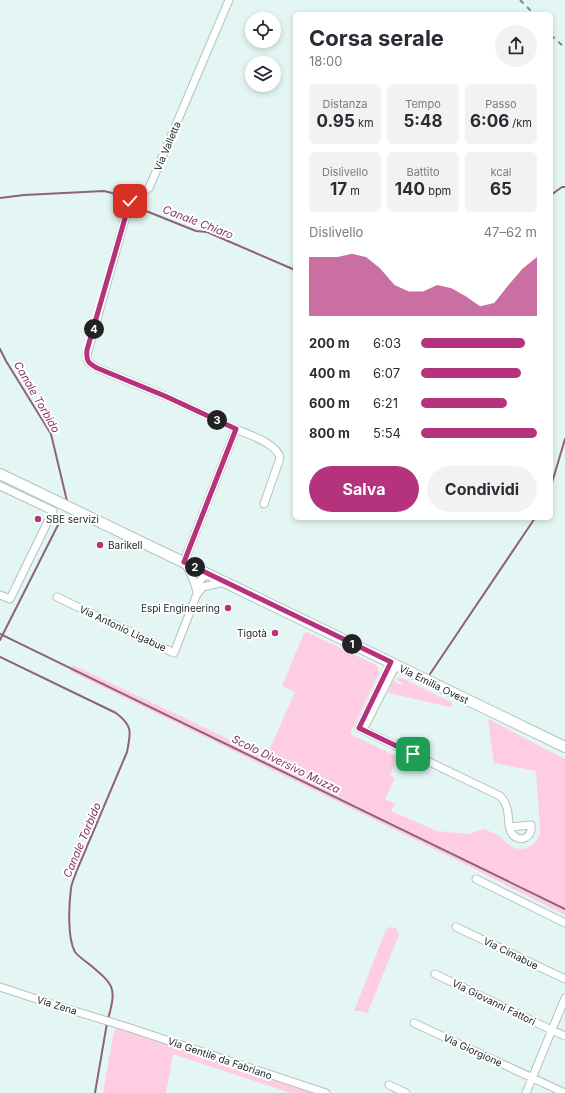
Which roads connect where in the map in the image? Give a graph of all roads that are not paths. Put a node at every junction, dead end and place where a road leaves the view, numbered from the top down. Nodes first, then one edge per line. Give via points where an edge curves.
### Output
1 (229, 0) edge
2 (236, 429) junction
3 (0, 474) edge
4 (0, 486) edge
5 (264, 504) dead end
6 (185, 562) junction
7 (207, 573) junction
8 (224, 582) junction
9 (199, 589) junction
10 (0, 595) edge
11 (57, 597) dead end
12 (393, 664) junction
13 (565, 747) edge
14 (510, 827) dead end
15 (476, 879) dead end
16 (565, 923) edge
17 (456, 927) dead end
18 (436, 974) dead end
19 (565, 979) edge
20 (0, 987) edge
21 (565, 998) edge
22 (114, 1023) joint
23 (414, 1023) dead end
24 (552, 1030) junction
25 (565, 1036) edge
26 (532, 1077) junction
27 (389, 1085) dead end
28 (326, 1093) edge
29 (406, 1093) edge
30 (526, 1093) edge
31 (565, 1093) edge

1 - 2 street, Via Valletta via 148,188 134,197 130,203 87,350 87,359 97,368
2 - 5 street, Via Valletta via 272,446 279,455
2 - 6 street
3 - 6 main road, Via Emilia Ovest
4 - 10 street via 53,511 10,600
6 - 7 main road, Via Emilia Ovest
6 - 9 street
7 - 8 main road, Via Emilia Ovest
7 - 9 street, Via Antonio Ligabue via 206,580
8 - 9 street
8 - 12 main road, Via Emilia Ovest
9 - 11 street, Via Antonio Ligabue via 174,653
12 - 13 main road, Via Emilia Ovest
12 - 14 street via 361,729 500,796 506,804
15 - 16 street
17 - 19 street, Via Cimabue
18 - 24 street, Via Giovanni Fattori
20 - 22 street, Via Zena
21 - 24 street
22 - 28 street, Via Gentile da Fabriano
23 - 26 street, Via Giorgione
24 - 25 street, Via Giovanni Fattori
24 - 26 street
26 - 30 street
26 - 31 street, Via Giorgione
27 - 29 street

